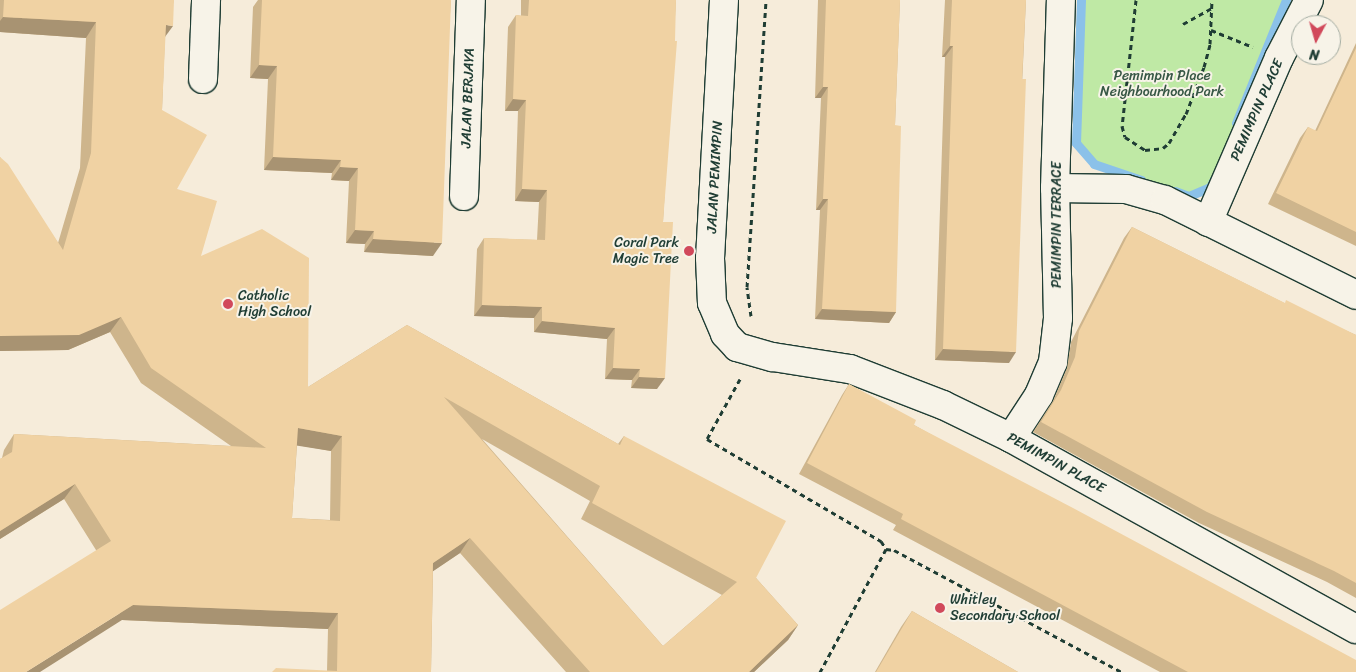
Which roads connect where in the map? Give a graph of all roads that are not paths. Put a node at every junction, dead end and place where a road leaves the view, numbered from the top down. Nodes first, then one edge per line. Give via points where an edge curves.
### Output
1 (206, 0) edge
2 (471, 0) edge
3 (724, 0) edge
4 (1061, 0) edge
5 (1309, 0) edge
6 (203, 79) dead end
7 (1055, 188) junction
8 (464, 196) dead end
9 (1208, 222) junction
10 (1356, 295) edge
11 (745, 350) joint
12 (1012, 438) junction
13 (1356, 629) edge

1 - 6 street
2 - 8 street, JALAN BERJAYA
3 - 11 street, JALAN PEMIMPIN via 710,258 712,303 725,334
4 - 7 street, PEMIMPIN TERRACE
5 - 9 street, PEMIMPIN PLACE via 1279,58
7 - 9 street via 1126,189 1165,200
7 - 12 street, PEMIMPIN TERRACE via 1058,318 1053,362 1039,396
9 - 10 street
11 - 12 street, PEMIMPIN PLACE via 850,369 943,405
12 - 13 street, PEMIMPIN PLACE

